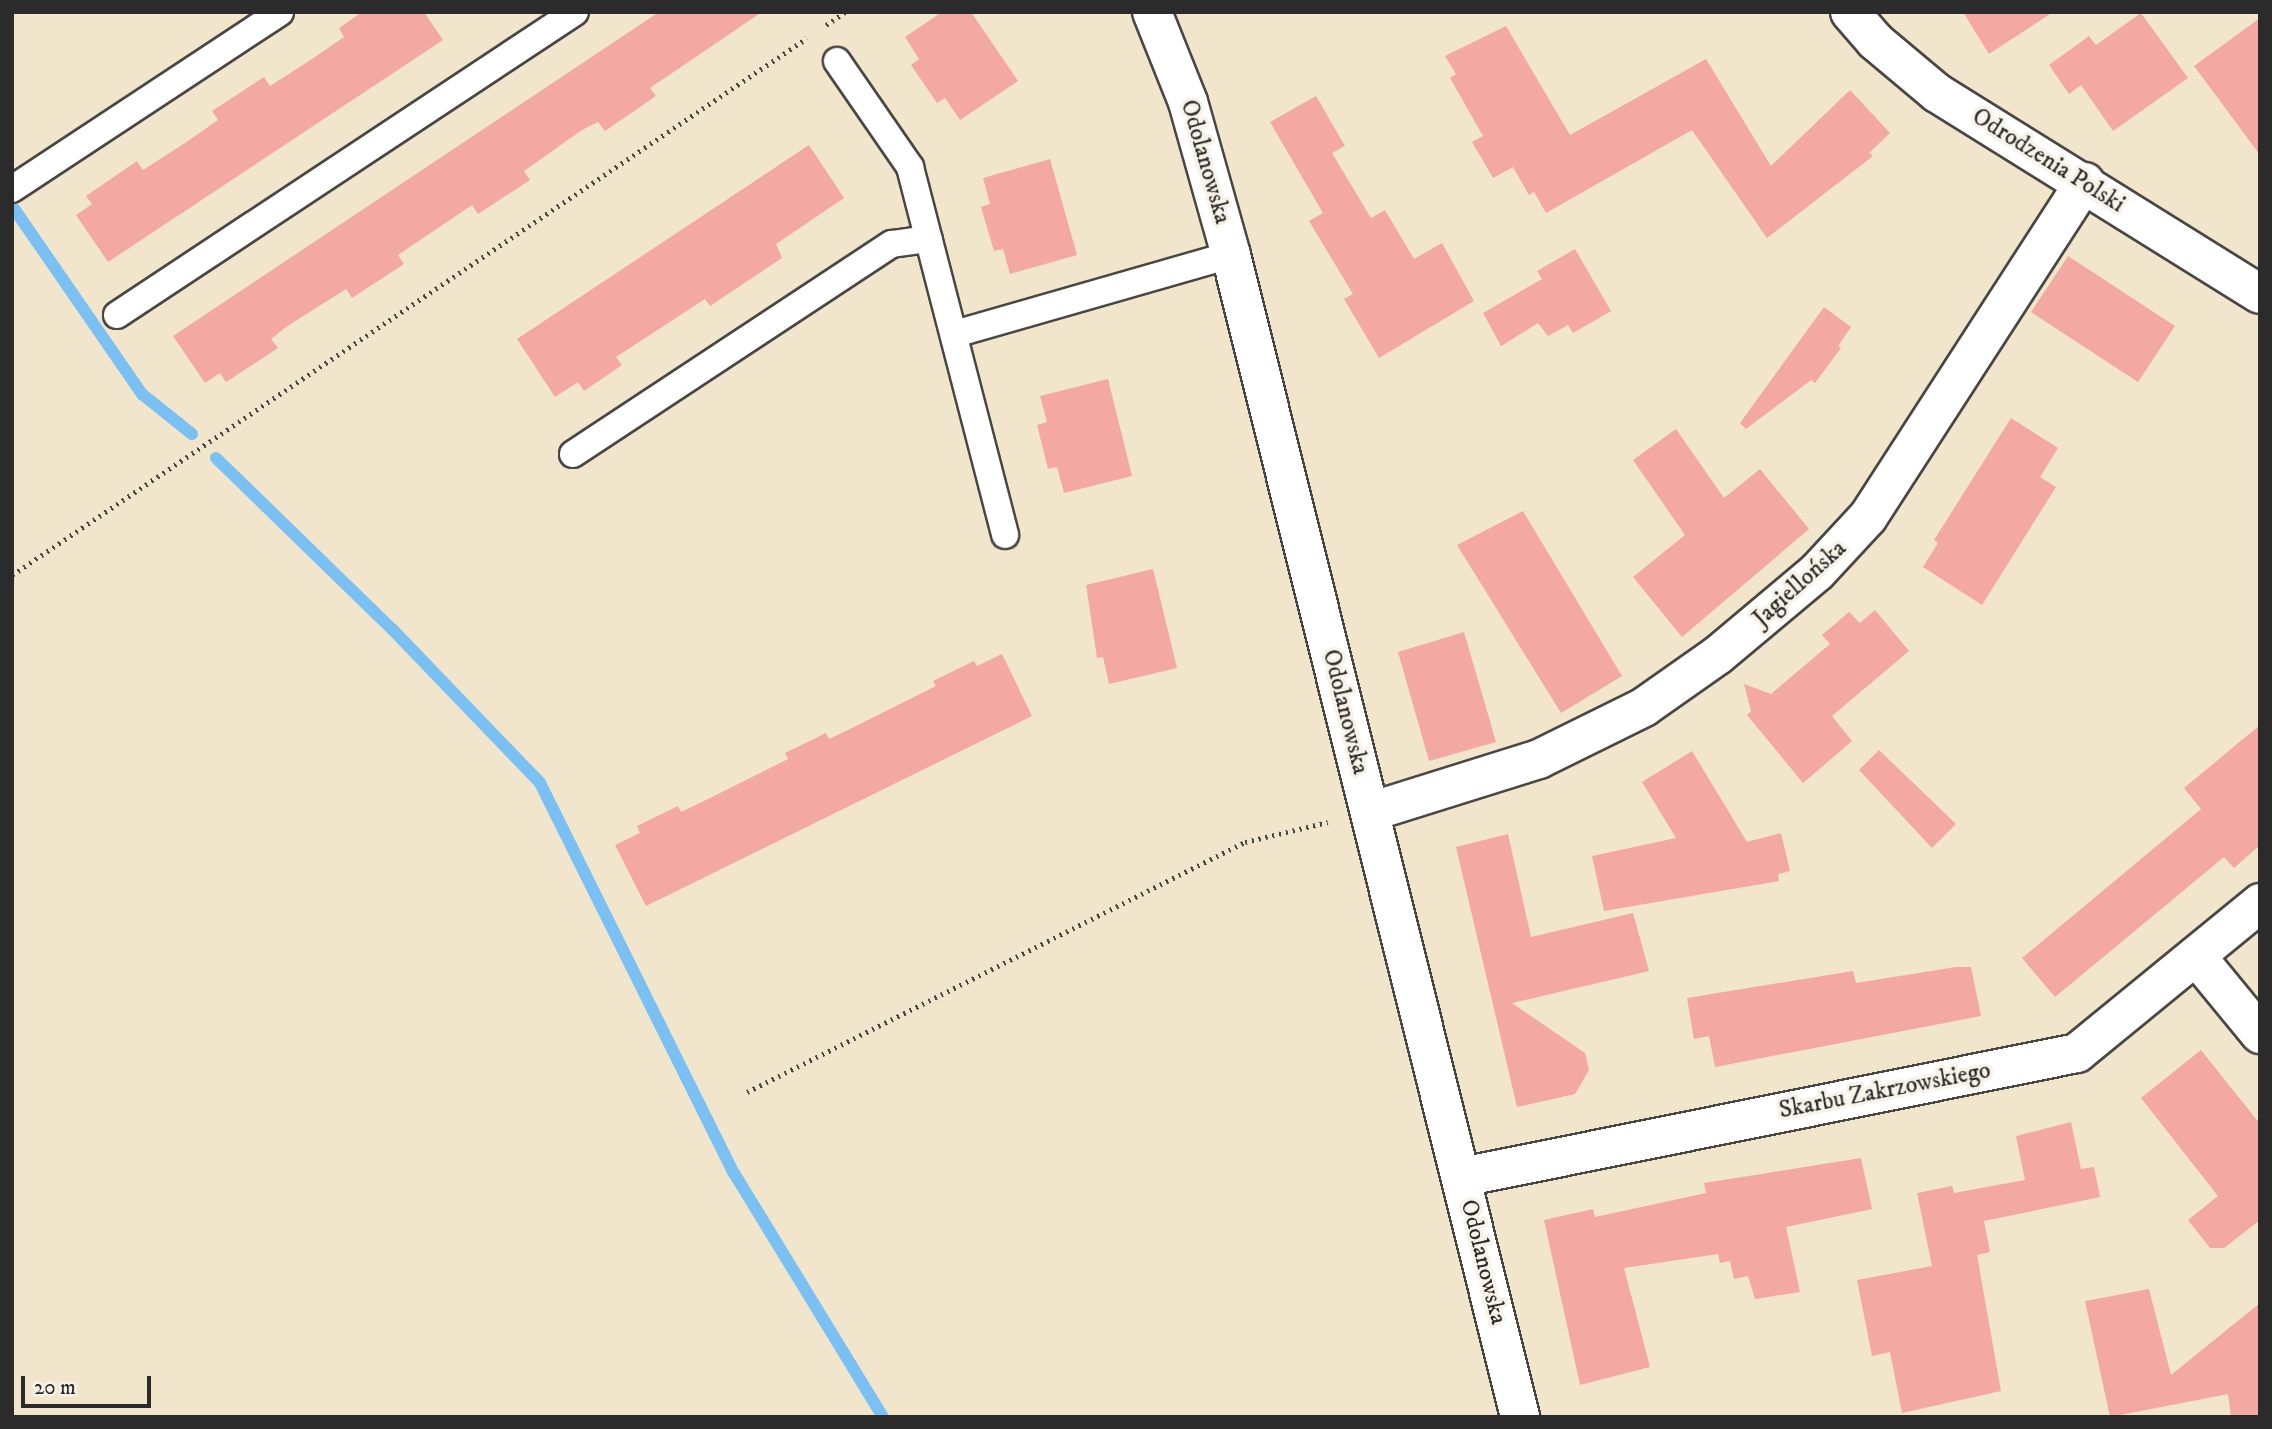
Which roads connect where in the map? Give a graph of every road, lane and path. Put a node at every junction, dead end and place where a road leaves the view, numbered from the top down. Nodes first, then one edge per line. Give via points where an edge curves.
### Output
1 (280, 12) edge
2 (575, 12) edge
3 (845, 12) edge
4 (1152, 12) edge
5 (1850, 12) edge
6 (823, 27) dead end
7 (812, 35) dead end
8 (837, 61) dead end
9 (2085, 183) junction
10 (12, 189) edge
11 (929, 239) junction
12 (1231, 255) junction
13 (2260, 294) edge
14 (117, 315) dead end
15 (954, 334) junction
16 (573, 454) dead end
17 (1005, 535) dead end
18 (12, 575) edge
19 (1370, 812) junction
20 (2260, 903) edge
21 (2196, 956) junction
22 (2260, 1034) edge
23 (747, 1092) dead end
24 (1462, 1177) junction
25 (1520, 1417) edge

1 - 10 lane
2 - 14 lane
3 - 6 path
4 - 12 street, Odolanowska via 1188,102
5 - 9 street, Odrodzenia Polski via 1875,41 1937,93
7 - 18 path
8 - 11 lane via 910,167
9 - 13 street, Odrodzenia Polski
9 - 19 street, Jagiellońska via 1868,517 1817,572 1718,655 1644,707 1539,759
11 - 15 lane
11 - 16 lane via 892,244
12 - 15 lane
12 - 19 street, Odolanowska
15 - 17 lane
19 - 23 path via 1245,842
19 - 24 street, Odolanowska
20 - 21 street, Skarbu Zakrzowskiego
21 - 22 street
21 - 24 street, Skarbu Zakrzowskiego via 2077,1053
24 - 25 street, Odolanowska

